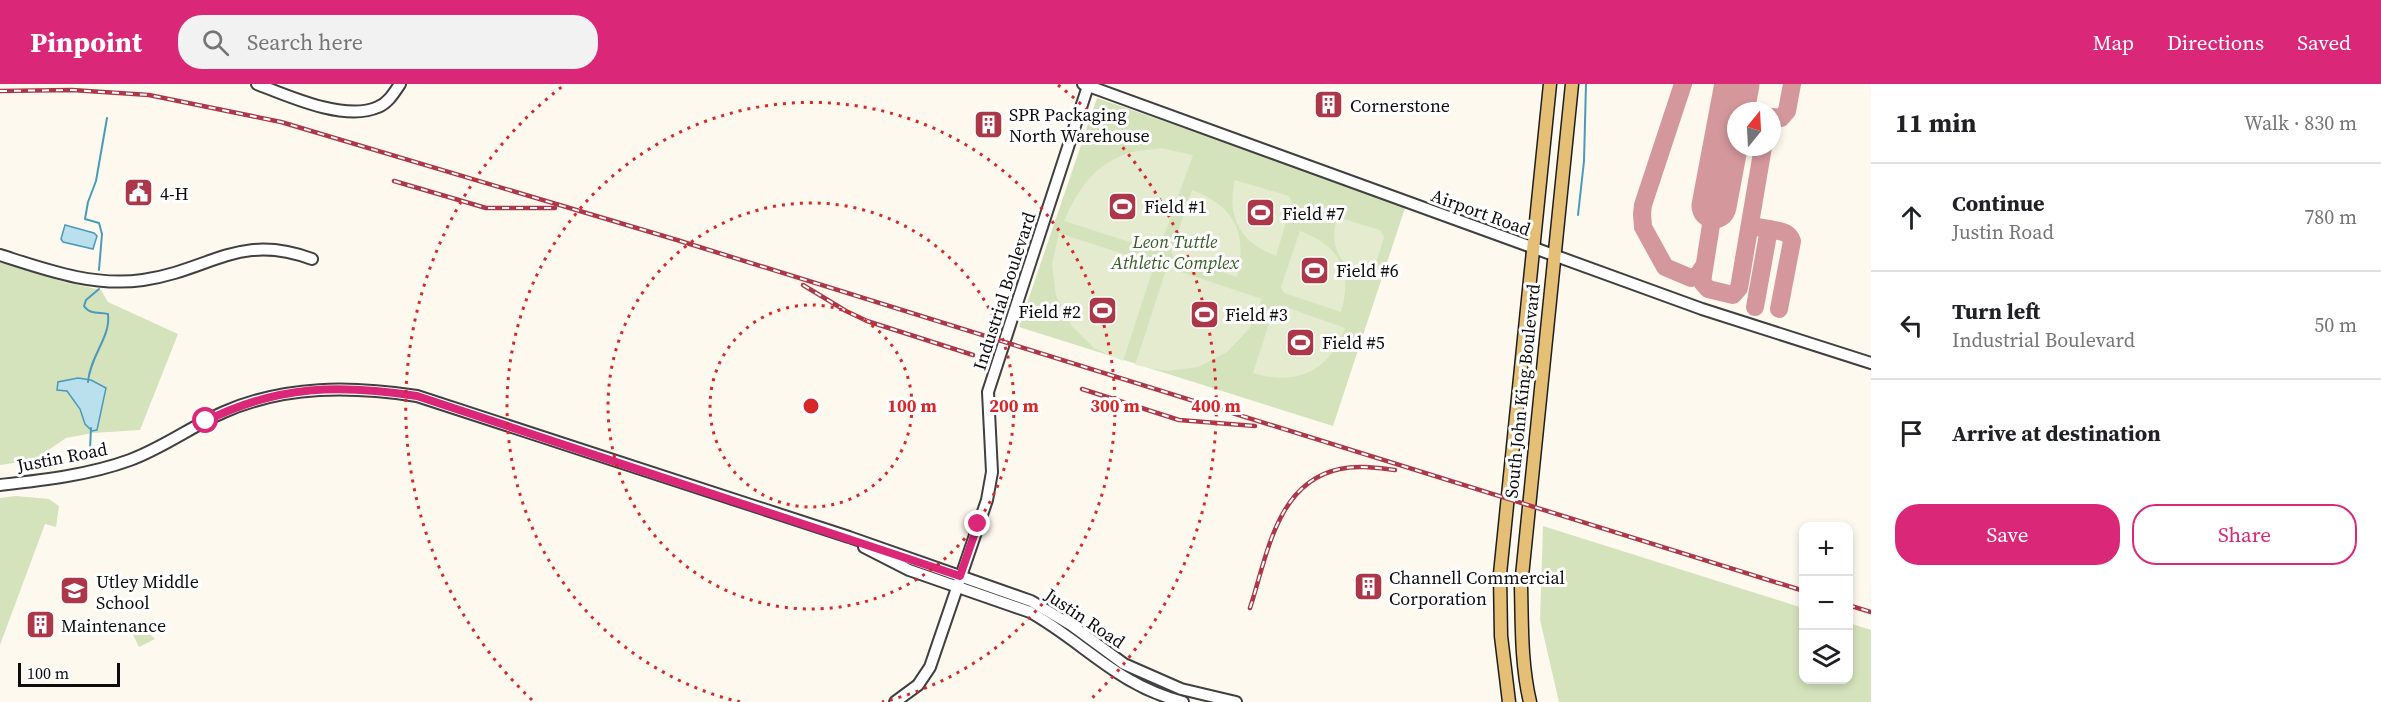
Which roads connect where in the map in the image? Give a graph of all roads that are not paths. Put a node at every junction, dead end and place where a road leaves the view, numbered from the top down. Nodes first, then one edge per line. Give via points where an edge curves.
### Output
1 (257, 84) edge
2 (400, 84) edge
3 (1550, 84) edge
4 (1572, 84) edge
5 (1086, 85) edge
6 (1532, 248) junction
7 (0, 255) edge
8 (1554, 256) junction
9 (312, 259) dead end
10 (1871, 363) edge
11 (0, 485) edge
12 (959, 581) junction
13 (1071, 625) junction
14 (1064, 634) junction
15 (895, 702) edge
16 (1183, 702) edge
17 (1236, 702) edge
18 (1509, 702) edge
19 (1530, 702) edge

1 - 2 street via 326,108 362,111 378,108
3 - 6 main road, South John King Boulevard
4 - 8 main road, South John King Boulevard
5 - 6 street, Airport Road
5 - 12 street, Industrial Boulevard via 988,392 991,483
6 - 8 street, Airport Road
6 - 18 main road, South John King Boulevard via 1500,574 1501,636
7 - 9 street via 88,280 110,282 184,271 242,250 283,250
8 - 10 street, Airport Road via 1724,317
8 - 19 main road, South John King Boulevard via 1521,586
11 - 12 street, Justin Road via 75,474 130,460 223,412 265,397 363,388 436,401 849,537 909,570
12 - 13 street, Justin Road via 1030,601
12 - 14 street, Justin Road via 1030,612
12 - 15 street, Industrial Boulevard via 930,667 918,685
13 - 14 street
13 - 17 street, Justin Road via 1124,664 1156,680
14 - 16 street, Justin Road via 1114,672 1159,695

